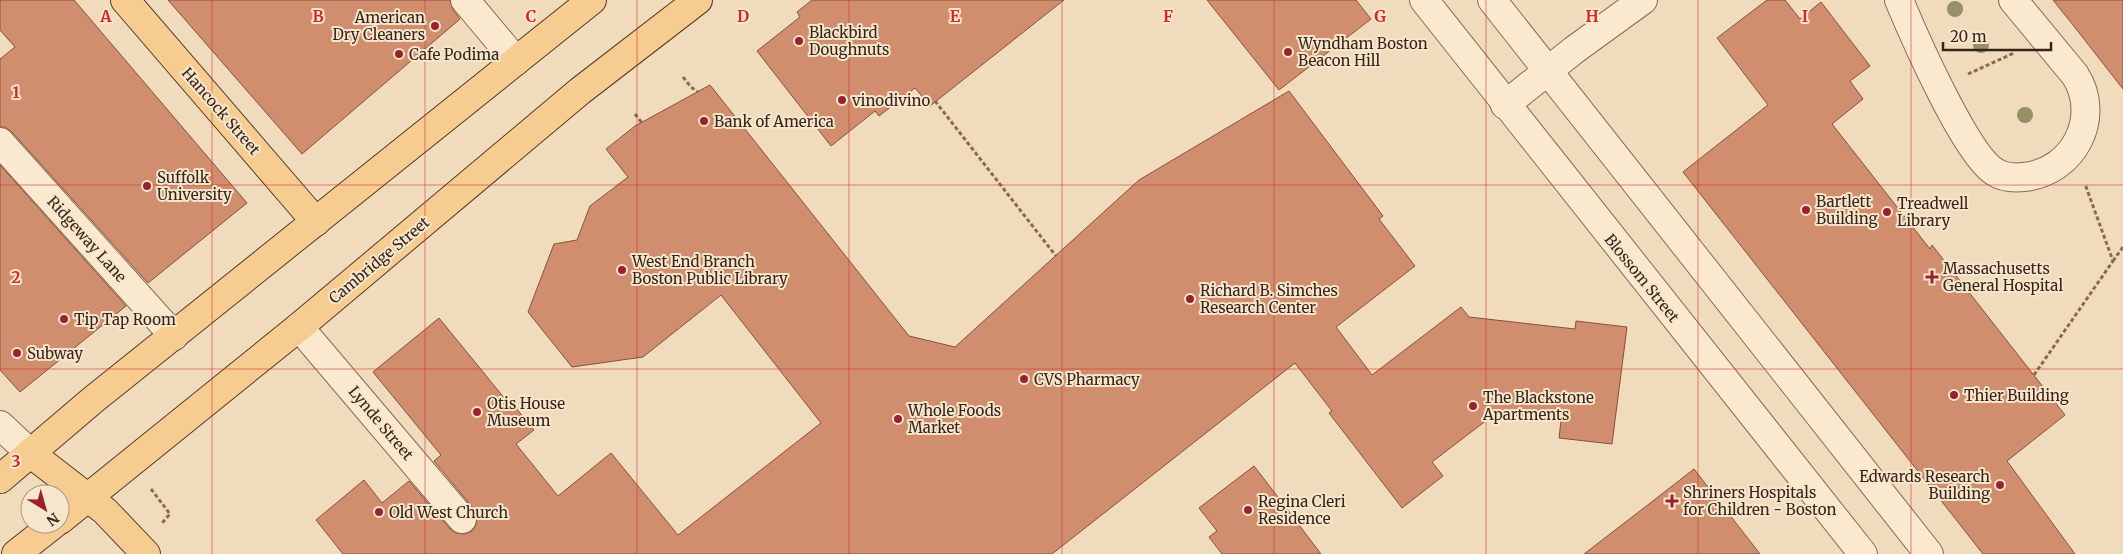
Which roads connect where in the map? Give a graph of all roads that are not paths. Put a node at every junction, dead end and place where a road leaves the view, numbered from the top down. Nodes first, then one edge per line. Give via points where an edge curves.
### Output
1 (125, 0) edge
2 (465, 0) edge
3 (592, 0) edge
4 (698, 0) edge
5 (1424, 0) edge
6 (1492, 0) edge
7 (1643, 0) edge
8 (1899, 0) edge
9 (2013, 0) edge
10 (516, 61) junction
11 (1548, 72) junction
12 (1505, 105) junction
13 (0, 142) edge
14 (316, 222) junction
15 (299, 326) junction
16 (174, 336) junction
17 (0, 425) edge
18 (30, 453) junction
19 (0, 479) edge
20 (88, 497) junction
21 (70, 512) edge
22 (462, 519) dead end
23 (41, 534) edge
24 (16, 554) edge
25 (146, 554) edge
26 (1863, 554) edge
27 (1929, 554) edge

1 - 14 main road, Hancock Street
2 - 10 street
3 - 10 main road
4 - 15 main road, Cambridge Street via 580,91
5 - 12 street, Blossom Street
6 - 11 street
7 - 11 street
8 - 9 street via 1972,148 1994,172 2011,178 2042,174 2063,160 2078,142 2087,108 2082,86 2075,75
10 - 14 main road
11 - 12 street
11 - 27 street
12 - 26 street, Blossom Street
13 - 16 street, Ridgeway Lane
14 - 16 main road
15 - 20 main road, Cambridge Street
15 - 22 street, Lynde Street
16 - 18 main road
17 - 18 street
18 - 19 main road
18 - 20 main road
20 - 21 main road, Cambridge Street
20 - 25 main road
23 - 24 main road

